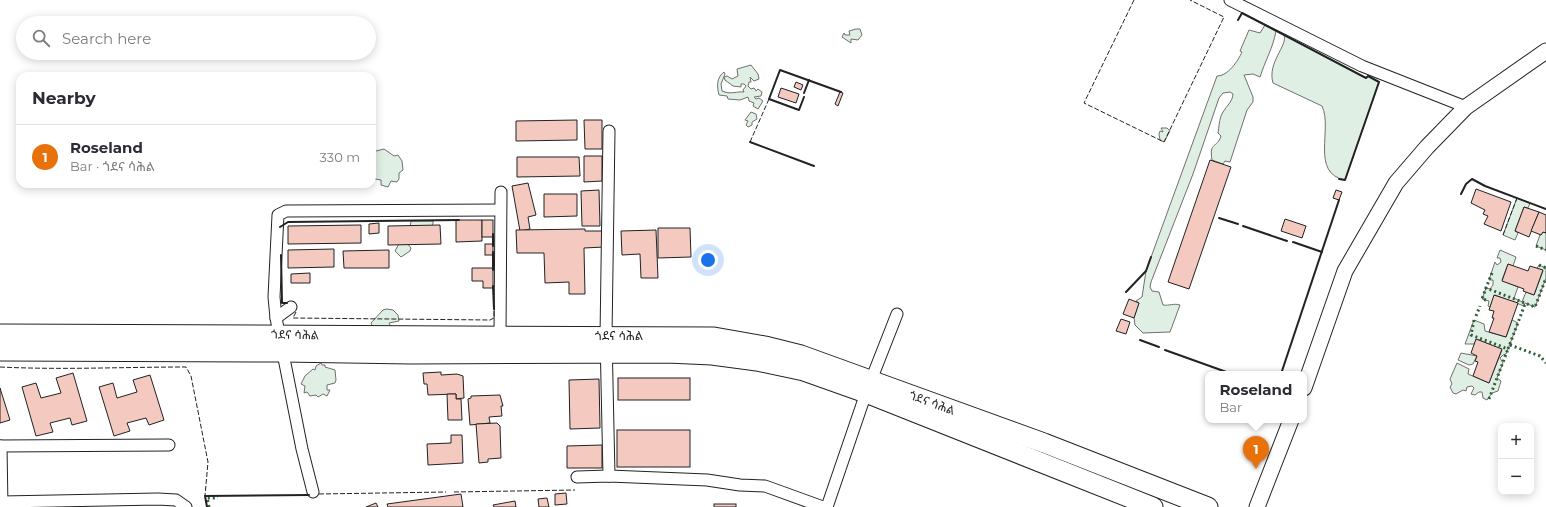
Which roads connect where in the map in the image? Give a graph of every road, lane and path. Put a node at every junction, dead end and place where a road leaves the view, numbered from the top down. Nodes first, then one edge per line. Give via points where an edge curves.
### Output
1 (1230, 0) edge
2 (1546, 50) edge
3 (1466, 107) junction
4 (609, 131) dead end
5 (500, 192) dead end
6 (500, 210) junction
7 (292, 307) dead end
8 (897, 314) dead end
9 (0, 334) edge
10 (279, 335) junction
11 (500, 336) junction
12 (107, 343) junction
13 (606, 345) junction
14 (0, 351) edge
15 (1307, 380) edge
16 (868, 386) junction
17 (1290, 423) edge
18 (169, 444) dead end
19 (0, 446) edge
20 (1064, 451) junction
21 (1058, 469) junction
22 (609, 476) junction
23 (577, 477) dead end
24 (313, 492) dead end
25 (2, 505) edge
26 (186, 507) edge
27 (823, 507) edge
28 (827, 507) edge
29 (1153, 507) edge
30 (1208, 507) edge
31 (1257, 507) edge

1 - 3 street via 1362,66
2 - 3 street
3 - 15 street via 1396,183 1367,231 1346,271
4 - 13 street
5 - 6 street
6 - 10 street via 286,211 278,215 274,297
6 - 11 street
7 - 10 street
8 - 16 street
9 - 12 highway, ጎደና ሳሕል
10 - 11 highway, ጎደና ሳሕል
10 - 12 highway, ጎደና ሳሕል
10 - 13 highway, ጎደና ሳሕል via 411,354
10 - 24 street
11 - 13 highway, ጎደና ሳሕል
12 - 14 highway, ጎደና ሳሕል
13 - 16 highway, ጎደና ሳሕል via 701,337 738,341 801,355
13 - 22 street
16 - 20 highway, ጎደና ሳሕል
16 - 21 highway, ጎደና ሳሕል
16 - 28 street
17 - 31 street
18 - 19 street
19 - 25 street
20 - 21 highway
20 - 30 highway, ጎደና ሳሕል
21 - 29 highway, ጎደና ሳሕል
22 - 23 street
22 - 27 street via 707,480 765,486
25 - 26 street via 158,499 176,500

